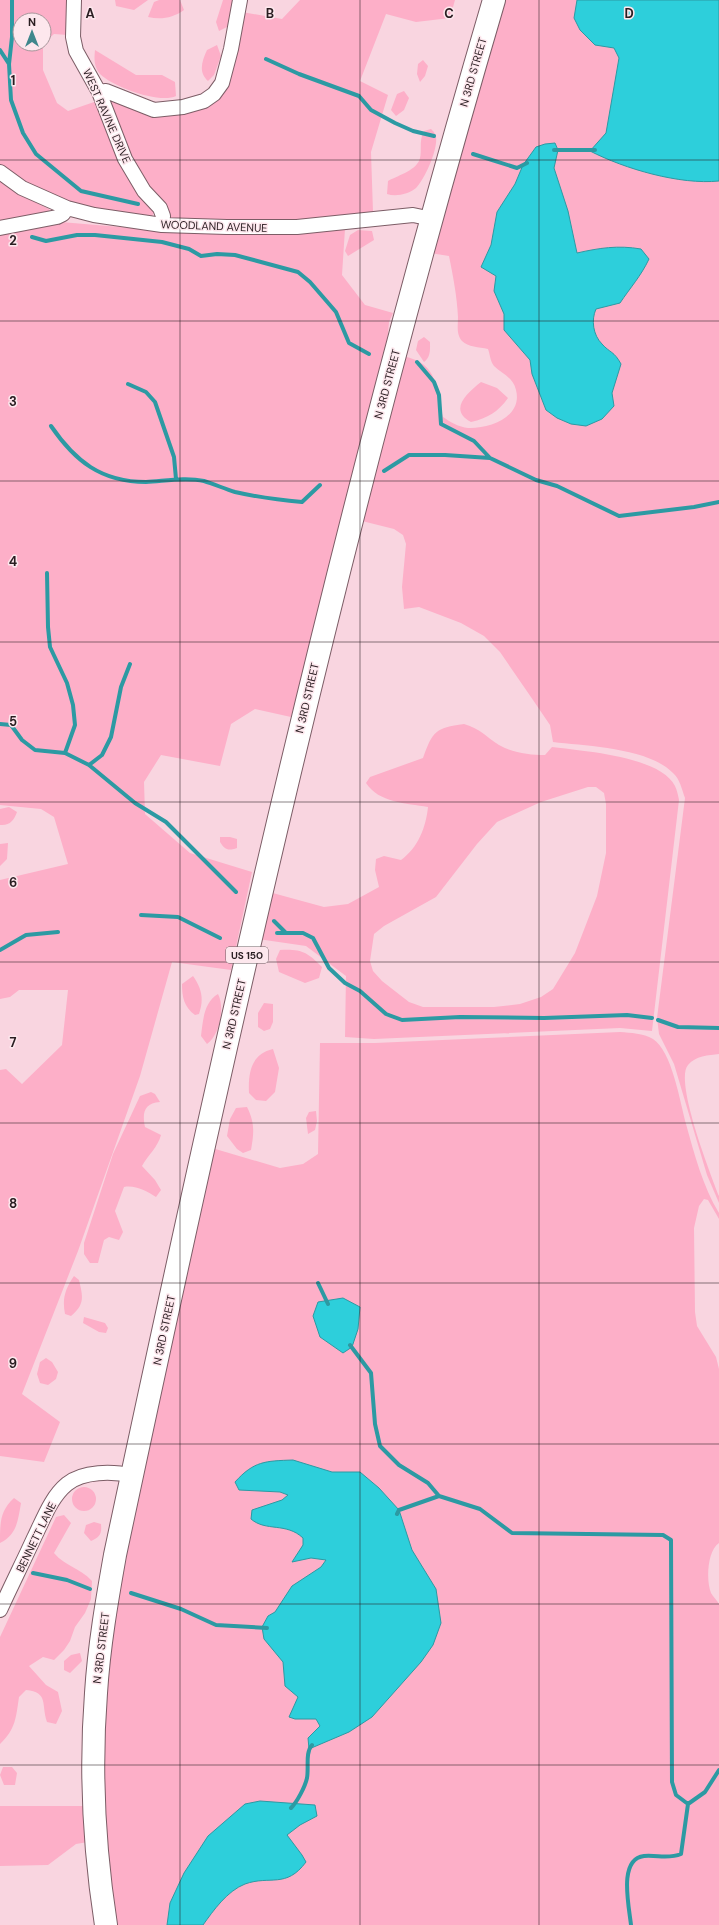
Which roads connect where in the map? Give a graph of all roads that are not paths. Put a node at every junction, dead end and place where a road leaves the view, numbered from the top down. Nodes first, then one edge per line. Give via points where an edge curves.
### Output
1 (74, 0) edge
2 (240, 0) edge
3 (494, 0) edge
4 (99, 92) junction
5 (0, 172) edge
6 (67, 208) junction
7 (432, 219) junction
8 (162, 225) junction
9 (0, 228) edge
10 (132, 1476) junction
11 (0, 1610) edge
12 (106, 1925) edge

1 - 4 street, WEST RAVINE DRIVE via 73,37 76,51
2 - 4 street via 222,83 214,94 204,101 183,107 154,110 106,91
3 - 7 main road, N 3RD STREET / US 150
4 - 8 street, WEST RAVINE DRIVE via 125,159 144,191 160,208 163,216
5 - 6 street, WOODLAND AVENUE via 22,188
6 - 8 street, WOODLAND AVENUE via 94,215
6 - 9 street via 57,217
7 - 8 street, WOODLAND AVENUE via 413,215 394,216 333,225 297,227 227,228
7 - 10 main road, N 3RD STREET / US 150 via 380,408 313,674 227,1041
10 - 11 street, BENNETT LANE via 123,1473 98,1474 67,1484 52,1502
10 - 12 main road, N 3RD STREET / US 150 via 105,1612 96,1692 93,1799

